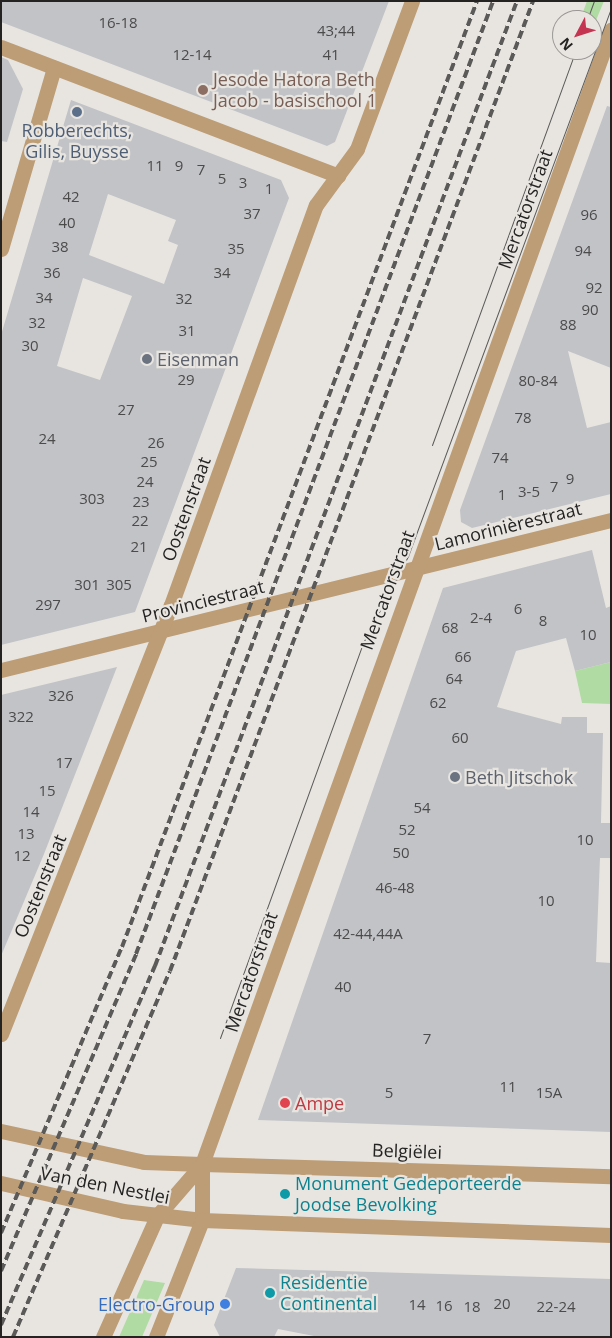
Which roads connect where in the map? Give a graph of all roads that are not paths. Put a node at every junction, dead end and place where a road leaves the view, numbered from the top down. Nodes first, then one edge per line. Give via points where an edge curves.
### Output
1 (412, 1) edge
2 (611, 30) edge
3 (1, 47) edge
4 (54, 68) junction
5 (338, 176) junction
6 (1, 248) edge
7 (611, 520) edge
8 (414, 568) junction
9 (161, 631) junction
10 (1, 670) edge
11 (1, 1034) edge
12 (1, 1131) edge
13 (202, 1164) junction
14 (611, 1176) edge
15 (1, 1183) edge
16 (157, 1216) junction
17 (202, 1220) junction
18 (611, 1234) edge
19 (158, 1336) edge
20 (102, 1337) edge

1 - 5 street, Oostenstraat via 357,149
2 - 8 street, Mercatorstraat
3 - 4 street
4 - 5 street
4 - 6 street
5 - 9 street, Oostenstraat via 316,205
7 - 8 street, Lamorinièrestraat
8 - 9 street, Provinciestraat
8 - 13 street, Mercatorstraat
9 - 10 street, Provinciestraat
9 - 11 street, Oostenstraat
12 - 13 street, Van den Nestlei via 144,1162
13 - 14 street, Belgiëlei
13 - 16 street, Mercatorstraat
13 - 17 street, Mercatorstraat
15 - 16 street, Van den Nestlei
16 - 17 street, Van den Nestlei
16 - 20 street, Mercatorstraat
17 - 18 street
17 - 19 street, Mercatorstraat

